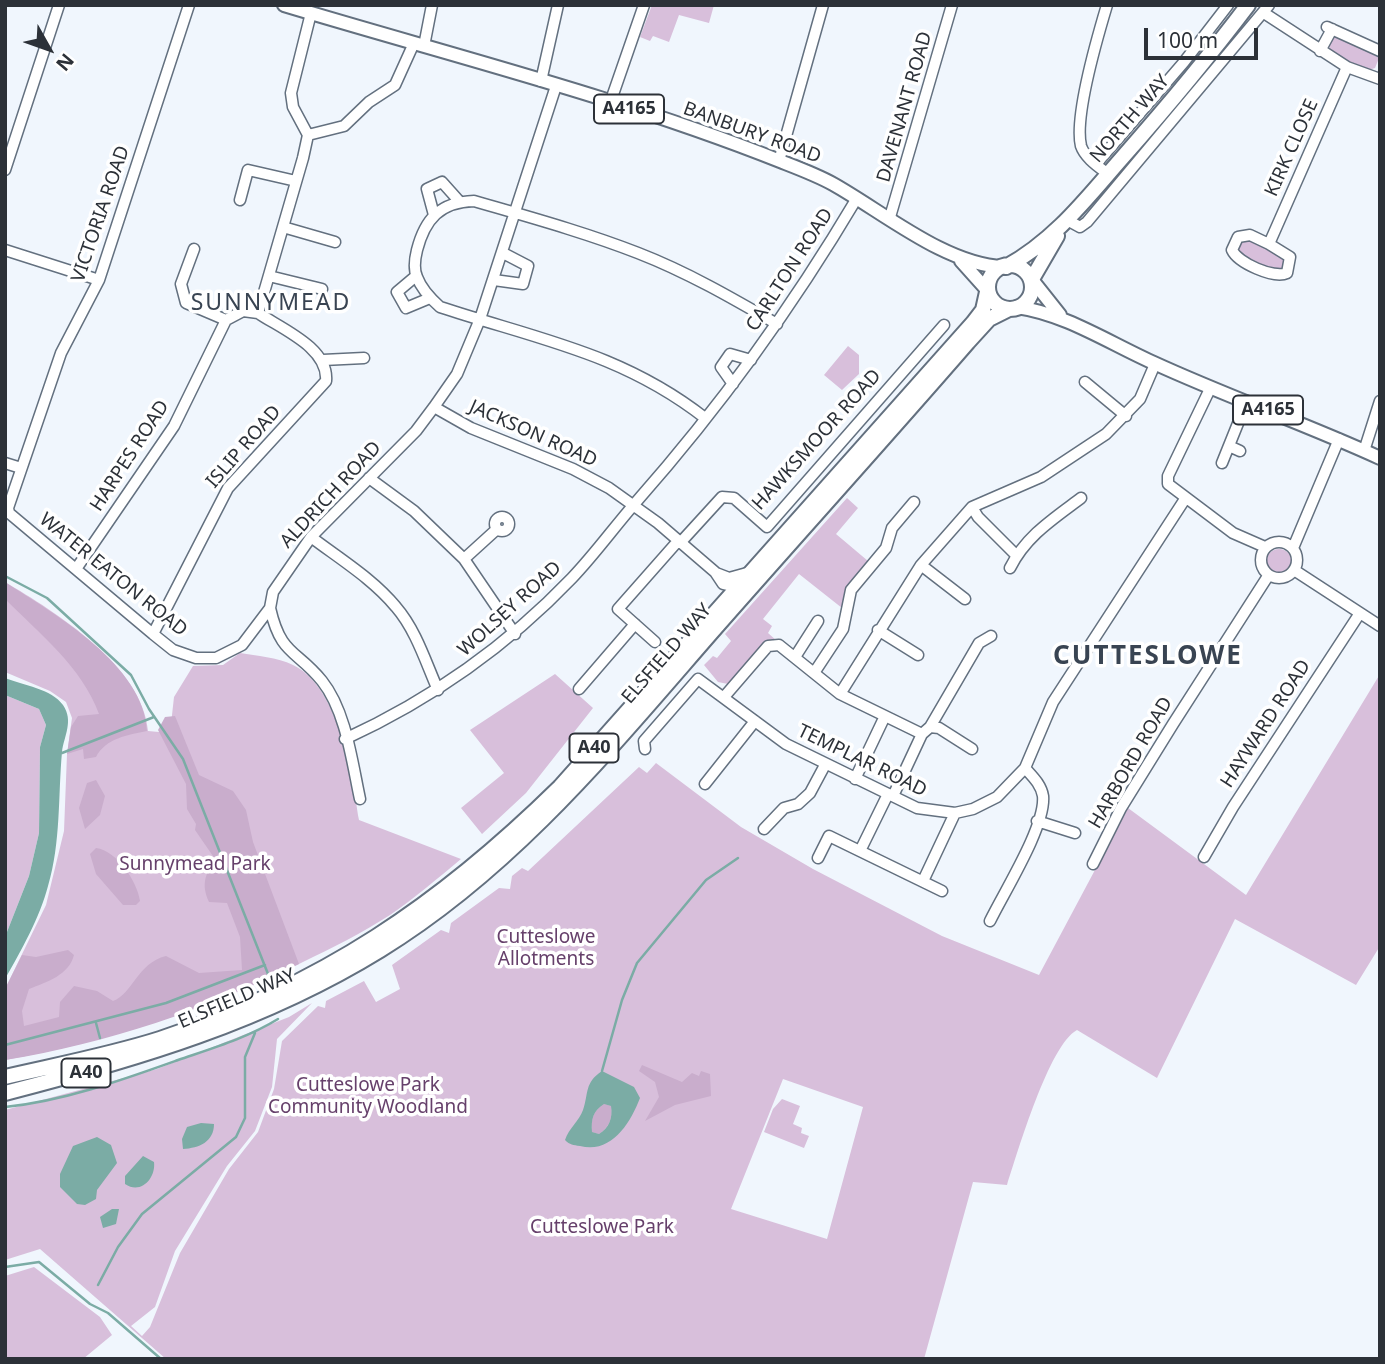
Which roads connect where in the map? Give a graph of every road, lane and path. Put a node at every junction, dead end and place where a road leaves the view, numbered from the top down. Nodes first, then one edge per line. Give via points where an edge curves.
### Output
1 (60, 5) edge
2 (189, 5) edge
3 (284, 5) edge
4 (432, 5) edge
5 (558, 5) edge
6 (643, 5) edge
7 (823, 5) edge
8 (952, 5) edge
9 (1107, 5) edge
10 (1228, 5) edge
11 (1248, 5) edge
12 (1266, 9) edge
13 (311, 13) junction
14 (419, 45) junction
15 (1320, 51) junction
16 (1380, 51) edge
17 (1347, 67) junction
18 (1379, 76) edge
19 (541, 81) junction
20 (556, 86) junction
21 (610, 103) junction
22 (308, 135) junction
23 (779, 161) junction
24 (1102, 169) junction
25 (5, 170) edge
26 (296, 181) junction
27 (858, 198) junction
28 (240, 200) dead end
29 (459, 201) junction
30 (516, 213) junction
31 (434, 215) junction
32 (890, 217) junction
33 (1067, 222) junction
34 (283, 227) junction
35 (335, 242) dead end
36 (1269, 244) junction
37 (194, 249) dead end
38 (5, 250) edge
39 (503, 253) junction
40 (952, 254) junction
41 (1004, 267) junction
42 (269, 276) junction
43 (416, 276) junction
44 (99, 280) junction
45 (494, 280) junction
46 (1032, 280) junction
47 (322, 289) dead end
48 (987, 291) junction
49 (430, 298) junction
50 (1013, 308) junction
51 (258, 313) junction
52 (480, 319) junction
53 (226, 320) junction
54 (1065, 320) junction
55 (778, 324) junction
56 (944, 325) dead end
57 (364, 358) dead end
58 (323, 360) junction
59 (751, 360) junction
60 (1155, 364) junction
61 (1085, 382) dead end
62 (733, 384) junction
63 (1208, 395) dead end
64 (1247, 401) junction
65 (1380, 401) edge
66 (434, 407) junction
67 (1126, 416) junction
68 (705, 418) junction
69 (1339, 439) junction
70 (1229, 446) junction
71 (1240, 451) dead end
72 (1364, 451) junction
73 (1380, 458) edge
74 (5, 463) edge
75 (1222, 463) dead end
76 (668, 466) joint
77 (21, 468) junction
78 (369, 478) junction
79 (1081, 498) dead end
80 (1185, 499) junction
81 (914, 502) dead end
82 (634, 504) junction
83 (972, 507) junction
84 (8, 508) joint
85 (497, 529) dead end
86 (311, 537) junction
87 (679, 542) junction
88 (1265, 547) junction
89 (1293, 548) junction
90 (1016, 555) junction
91 (464, 559) junction
92 (921, 565) junction
93 (1010, 568) dead end
94 (76, 569) junction
95 (1294, 570) junction
96 (715, 572) junction
97 (750, 572) junction
98 (1268, 576) junction
99 (752, 587) junction
100 (736, 588) junction
101 (965, 599) dead end
102 (270, 608) junction
103 (1360, 613) junction
104 (818, 621) dead end
105 (635, 624) junction
106 (1380, 626) edge
107 (878, 630) junction
108 (153, 634) junction
109 (514, 634) junction
110 (991, 636) dead end
111 (655, 642) dead end
112 (242, 645) joint
113 (918, 655) dead end
114 (795, 657) junction
115 (814, 673) junction
116 (579, 689) dead end
117 (438, 690) junction
118 (840, 694) junction
119 (724, 697) junction
120 (885, 716) junction
121 (755, 721) junction
122 (926, 731) junction
123 (345, 738) junction
124 (645, 749) dead end
125 (972, 750) dead end
126 (825, 765) junction
127 (1025, 768) junction
128 (855, 779) junction
129 (705, 784) dead end
130 (890, 795) junction
131 (360, 799) dead end
132 (955, 813) junction
133 (1037, 821) junction
134 (764, 829) dead end
135 (1075, 832) dead end
136 (860, 851) junction
137 (1204, 857) dead end
138 (818, 858) dead end
139 (1093, 863) dead end
140 (923, 881) junction
141 (942, 891) dead end
142 (990, 921) dead end
143 (161, 1045) junction
144 (5, 1077) edge
145 (6, 1093) edge

1 - 25 street
2 - 44 street, VICTORIA ROAD
3 - 13 main road, BANBURY ROAD / A4165
4 - 14 street
5 - 19 street
6 - 21 street
7 - 23 street
8 - 32 street, DAVENANT ROAD
9 - 24 street via 1088,72 1081,142
10 - 24 street
11 - 24 highway, NORTH WAY via 1189,80
12 - 15 street
12 - 33 street via 1087,222 1080,227
13 - 14 main road, BANBURY ROAD / A4165
13 - 22 street via 291,93
14 - 19 main road, BANBURY ROAD / A4165
14 - 22 street via 395,85 344,127
15 - 16 street via 1330,28
15 - 17 street
17 - 18 street
17 - 36 street, KIRK CLOSE
19 - 20 main road, BANBURY ROAD / A4165
20 - 21 main road, BANBURY ROAD / A4165
20 - 30 street, ALDRICH ROAD
21 - 23 main road, BANBURY ROAD / A4165
22 - 26 street
23 - 27 main road, BANBURY ROAD / A4165
24 - 33 highway, NORTH WAY
26 - 28 street via 248,170
26 - 34 street
27 - 32 main road, BANBURY ROAD / A4165
27 - 55 street, CARLTON ROAD
29 - 30 street
29 - 31 street
29 - 31 street via 442,182 427,190
30 - 39 street, ALDRICH ROAD
30 - 55 street via 639,253
31 - 43 street via 424,226 415,260
32 - 40 main road, BANBURY ROAD / A4165
33 - 41 highway, NORTH WAY
33 - 46 highway, NORTH WAY
34 - 35 street
34 - 42 street
36 - 36 street via 1290,257 1287,273 1278,276 1237,259 1232,250 1244,235
37 - 53 street via 181,284 186,303
38 - 44 street
39 - 45 street, ALDRICH ROAD
39 - 45 street via 528,267 527,275 523,284
40 - 41 main road, BANBURY ROAD / A4165 via 981,265
40 - 48 main road, BANBURY ROAD / A4165
41 - 46 highway via 1022,270
41 - 48 highway via 989,280
42 - 47 street
42 - 51 street
43 - 49 street
43 - 49 street via 397,292 406,308
44 - 77 street, VICTORIA ROAD via 61,353
45 - 52 street, ALDRICH ROAD
46 - 50 highway via 1028,297
46 - 54 main road, A4165
48 - 50 highway via 995,304
48 - 97 highway, ELSFIELD WAY / A40 via 983,310 973,323
49 - 52 street via 440,307
50 - 54 main road, A4165
50 - 99 highway, ELSFIELD WAY / A40 via 989,319
51 - 53 street via 243,311
51 - 58 street
52 - 66 street, ALDRICH ROAD via 457,374
52 - 68 street via 614,363 657,384
53 - 94 street, HARPES ROAD via 174,426
54 - 60 main road, A4165
55 - 59 street, CARLTON ROAD
56 - 87 street, HAWKSMOOR ROAD via 766,527 734,498 722,497
57 - 58 street
58 - 108 street, ISLIP ROAD via 326,380 219,501
59 - 62 street, CARLTON ROAD
59 - 62 street, CARLTON ROAD via 730,354 721,367
60 - 64 main road, A4165
60 - 67 street via 1140,399
61 - 67 street
62 - 68 street, CARLTON ROAD
63 - 80 street via 1168,477 1172,489
64 - 69 main road, A4165
64 - 70 street
65 - 72 street
66 - 78 street, ALDRICH ROAD
66 - 82 street, JACKSON ROAD via 471,428 573,469
67 - 83 street via 1041,477
68 - 76 street, CARLTON ROAD
69 - 72 main road, A4165
69 - 89 street
70 - 71 street
70 - 75 street
72 - 73 main road, A4165
74 - 77 street
76 - 82 street, WOLSEY ROAD
77 - 84 street, VICTORIA ROAD
78 - 86 street, ALDRICH ROAD
78 - 91 street via 414,510
79 - 90 street via 1041,527
80 - 88 street via 1244,539
80 - 127 street, TEMPLAR ROAD via 1053,702
81 - 115 street via 892,528 886,548 851,590 843,629
82 - 87 street, JACKSON ROAD
82 - 109 street, WOLSEY ROAD via 574,576
83 - 90 street
83 - 92 street
84 - 94 street, WATER EATON ROAD
85 - 91 street
86 - 102 street, ALDRICH ROAD via 273,592
86 - 117 street via 397,608
87 - 96 street, JACKSON ROAD
87 - 105 street via 618,609
88 - 89 street via 1278,542
88 - 98 street via 1260,562
89 - 95 street via 1297,558
90 - 93 street
91 - 109 street
92 - 101 street
92 - 107 street
94 - 108 street, WATER EATON ROAD
95 - 98 street via 1283,578
95 - 103 street
96 - 97 street via 729,578
96 - 100 street, JACKSON ROAD via 723,583
97 - 100 highway, ELSFIELD WAY / A40
98 - 139 street, HARBORD ROAD via 1121,808
99 - 100 street
99 - 143 highway, ELSFIELD WAY / A40 via 569,794 471,885 378,951 296,996 224,1029
100 - 143 highway, ELSFIELD WAY / A40 via 560,787 439,895 371,942
102 - 112 street, ALDRICH ROAD
102 - 123 street via 276,632 292,655 321,680 334,701
103 - 106 street
103 - 137 street, HAYWARD ROAD
104 - 114 street
105 - 111 street
105 - 116 street
107 - 113 street
107 - 118 street
108 - 112 street, WATER EATON ROAD via 173,650 196,658 216,658
109 - 117 street, WOLSEY ROAD
110 - 122 street via 979,643
114 - 115 street
114 - 119 street via 779,645 768,646
115 - 118 street
117 - 123 street, WOLSEY ROAD
118 - 120 street
119 - 121 street, TEMPLAR ROAD
119 - 124 street, TEMPLAR ROAD via 698,680 644,741
120 - 122 street
120 - 128 street
121 - 126 street, TEMPLAR ROAD
121 - 129 street
122 - 125 street via 939,728
122 - 130 street
123 - 131 street
126 - 128 street, TEMPLAR ROAD
126 - 134 street via 810,793 798,804 784,808
127 - 132 street, TEMPLAR ROAD via 997,797
127 - 133 street via 1042,793
128 - 130 street, TEMPLAR ROAD
130 - 132 street, TEMPLAR ROAD via 917,808
130 - 136 street
132 - 140 street
133 - 135 street
133 - 142 street via 1024,859
136 - 138 street via 829,836
136 - 140 street
140 - 141 street
143 - 144 highway, A40
143 - 145 highway, A40

